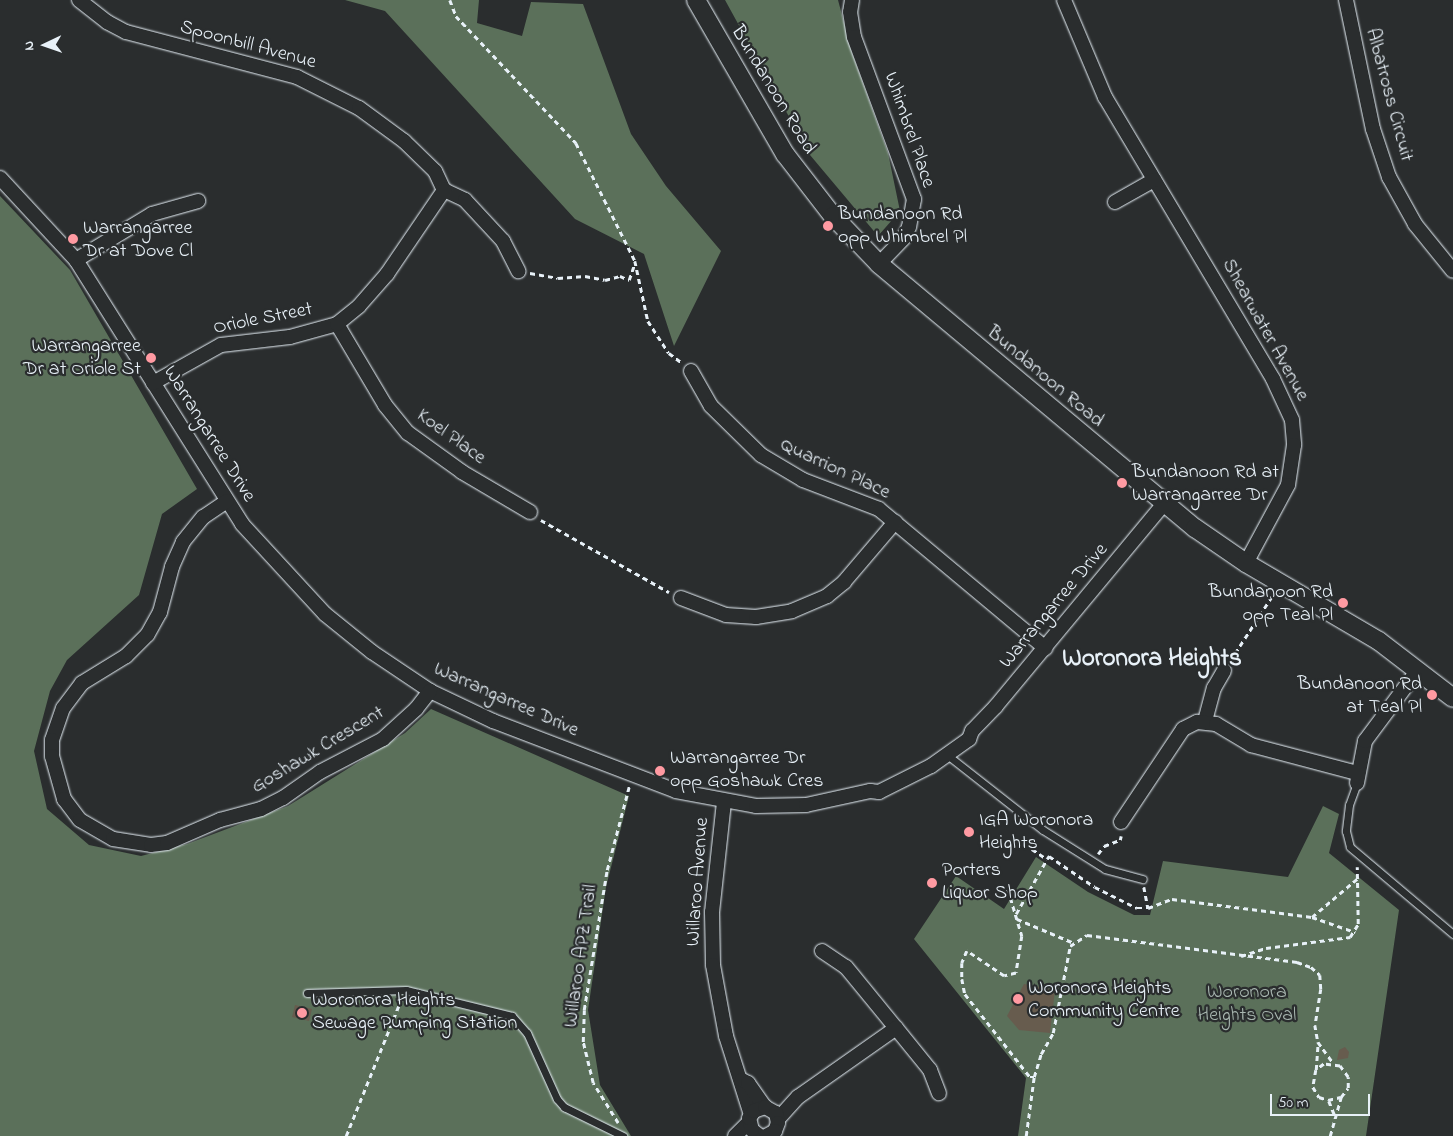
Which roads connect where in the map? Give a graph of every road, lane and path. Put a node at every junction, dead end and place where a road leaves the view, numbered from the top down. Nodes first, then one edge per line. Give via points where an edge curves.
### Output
1 (79, 0) edge
2 (450, 0) edge
3 (696, 0) edge
4 (852, 0) edge
5 (1064, 0) edge
6 (1346, 0) edge
7 (0, 178) edge
8 (1154, 180) junction
9 (444, 190) junction
10 (198, 201) dead end
11 (1115, 202) dead end
12 (76, 260) junction
13 (635, 261) junction
14 (879, 264) junction
15 (518, 271) joint
16 (1453, 271) edge
17 (337, 324) junction
18 (692, 371) joint
19 (154, 383) junction
20 (227, 501) junction
21 (1164, 504) junction
22 (530, 512) joint
23 (895, 522) junction
24 (1246, 563) junction
25 (1272, 596) dead end
26 (681, 598) joint
27 (1045, 648) junction
28 (1418, 670) junction
29 (1224, 671) joint
30 (430, 691) junction
31 (1453, 698) edge
32 (1205, 721) junction
33 (945, 753) junction
34 (631, 774) junction
35 (1357, 778) junction
36 (724, 802) junction
37 (1121, 822) joint
38 (1032, 849) dead end
39 (1358, 856) junction
40 (1047, 859) junction
41 (1093, 862) junction
42 (1358, 878) junction
43 (1142, 879) joint
44 (1008, 888) dead end
45 (1148, 908) junction
46 (1016, 914) junction
47 (1312, 917) junction
48 (1017, 919) junction
49 (1356, 932) junction
50 (1453, 934) edge
51 (1074, 943) junction
52 (822, 951) dead end
53 (1241, 956) junction
54 (406, 990) junction
55 (307, 993) dead end
56 (896, 1028) junction
57 (1318, 1042) junction
58 (1333, 1064) junction
59 (1316, 1070) junction
60 (1034, 1078) junction
61 (742, 1080) junction
62 (939, 1093) dead end
63 (1341, 1097) junction
64 (1328, 1100) junction
65 (750, 1118) junction
66 (1335, 1118) junction
67 (768, 1127) edge
68 (346, 1136) edge
69 (623, 1136) edge
70 (735, 1136) edge
71 (1026, 1136) edge
72 (1330, 1136) edge

1 - 9 street, Spoonbill Avenue via 126,32 297,77 338,95 404,142 435,171
2 - 13 path via 456,16 576,143
3 - 14 street, Bundanoon Road via 785,154 833,216
4 - 14 street, Whimbrel Place via 850,12 854,37 914,199 909,227 903,239
5 - 8 street, Shearwater Avenue via 1095,77
6 - 16 street, Albatross Circuit via 1373,130 1389,177 1415,224
7 - 12 street, Warrangarree Drive
8 - 11 street
8 - 24 street, Shearwater Avenue via 1274,379 1292,420 1294,445 1288,485
9 - 15 street via 465,200 503,241
9 - 17 street, Oriole Street via 387,274
10 - 12 street via 152,214
12 - 19 street, Warrangarree Drive
13 - 15 path via 629,280 620,276 605,280 585,276 558,278
13 - 18 path via 648,321 669,353
14 - 21 street, Bundanoon Road
17 - 19 street, Oriole Street via 290,337 221,345
17 - 22 street, Koel Place via 386,405 408,433 462,472
18 - 23 street, Quarrion Place via 712,406 761,455 803,480 866,502
19 - 20 street, Warrangarree Drive
20 - 30 street, Warrangarree Drive via 280,568 325,614 372,652
20 - 30 street, Goshawk Crescent via 203,517 183,542 172,567 160,612 147,635 126,656 82,683 63,708 52,740 53,764 64,799 80,820 113,839 151,845 167,843 220,820 261,809 320,772 383,739 416,710
21 - 24 street, Bundanoon Road
21 - 27 street, Warrangarree Drive
22 - 26 path via 544,524
23 - 26 street via 844,582 827,596 792,611 756,617 726,615
23 - 27 street, Quarrion Place
24 - 28 street, Bundanoon Road via 1327,608
25 - 29 path
27 - 33 street, Warrangarree Drive via 972,731
28 - 31 street, Bundanoon Road
28 - 35 street via 1365,741
29 - 32 street via 1214,688
30 - 34 street, Warrangarree Drive via 493,720
32 - 35 street via 1251,745
32 - 37 street via 1183,729
33 - 36 street, Warrangarree Drive via 870,790 806,805 756,806
33 - 41 lane via 1044,830
34 - 36 street, Warrangarree Drive via 676,791
34 - 69 path, Willaroo APZ Trail via 598,914 584,1010 583,1042 593,1083 615,1113
35 - 39 lane via 1346,832 1350,847
36 - 61 street, Willaroo Avenue via 713,891 713,964 726,1036
37 - 41 path via 1120,840 1104,846
38 - 40 path
39 - 42 path
39 - 50 lane
40 - 45 path via 1049,856 1094,887 1137,908
40 - 46 path
41 - 43 lane via 1105,869
42 - 47 path
42 - 49 path
43 - 45 path
44 - 46 path
45 - 47 path via 1172,898
46 - 48 path
47 - 49 path
48 - 51 path
48 - 60 path via 1022,936 1016,973 1004,976 967,951 962,963 962,979 965,994
49 - 53 path via 1331,942 1266,948
51 - 53 path via 1087,935
51 - 60 path via 1052,1033
52 - 56 street via 846,967
53 - 57 path via 1297,962 1320,975 1322,989 1315,1025
54 - 55 lane
54 - 68 path
54 - 69 lane via 512,1016 527,1033 557,1099 564,1106
56 - 62 street via 930,1070
56 - 67 street via 798,1097
57 - 58 path
57 - 59 path
58 - 59 path
58 - 63 path via 1345,1070 1348,1078 1348,1088
59 - 64 path via 1313,1087 1319,1096
60 - 71 path
61 - 65 street, Willaroo Avenue via 740,1087
61 - 67 street, Willaroo Avenue via 748,1083
63 - 64 path
63 - 66 path
64 - 66 path
65 - 67 street, Willaroo Avenue
65 - 67 street
65 - 70 street
66 - 72 path

